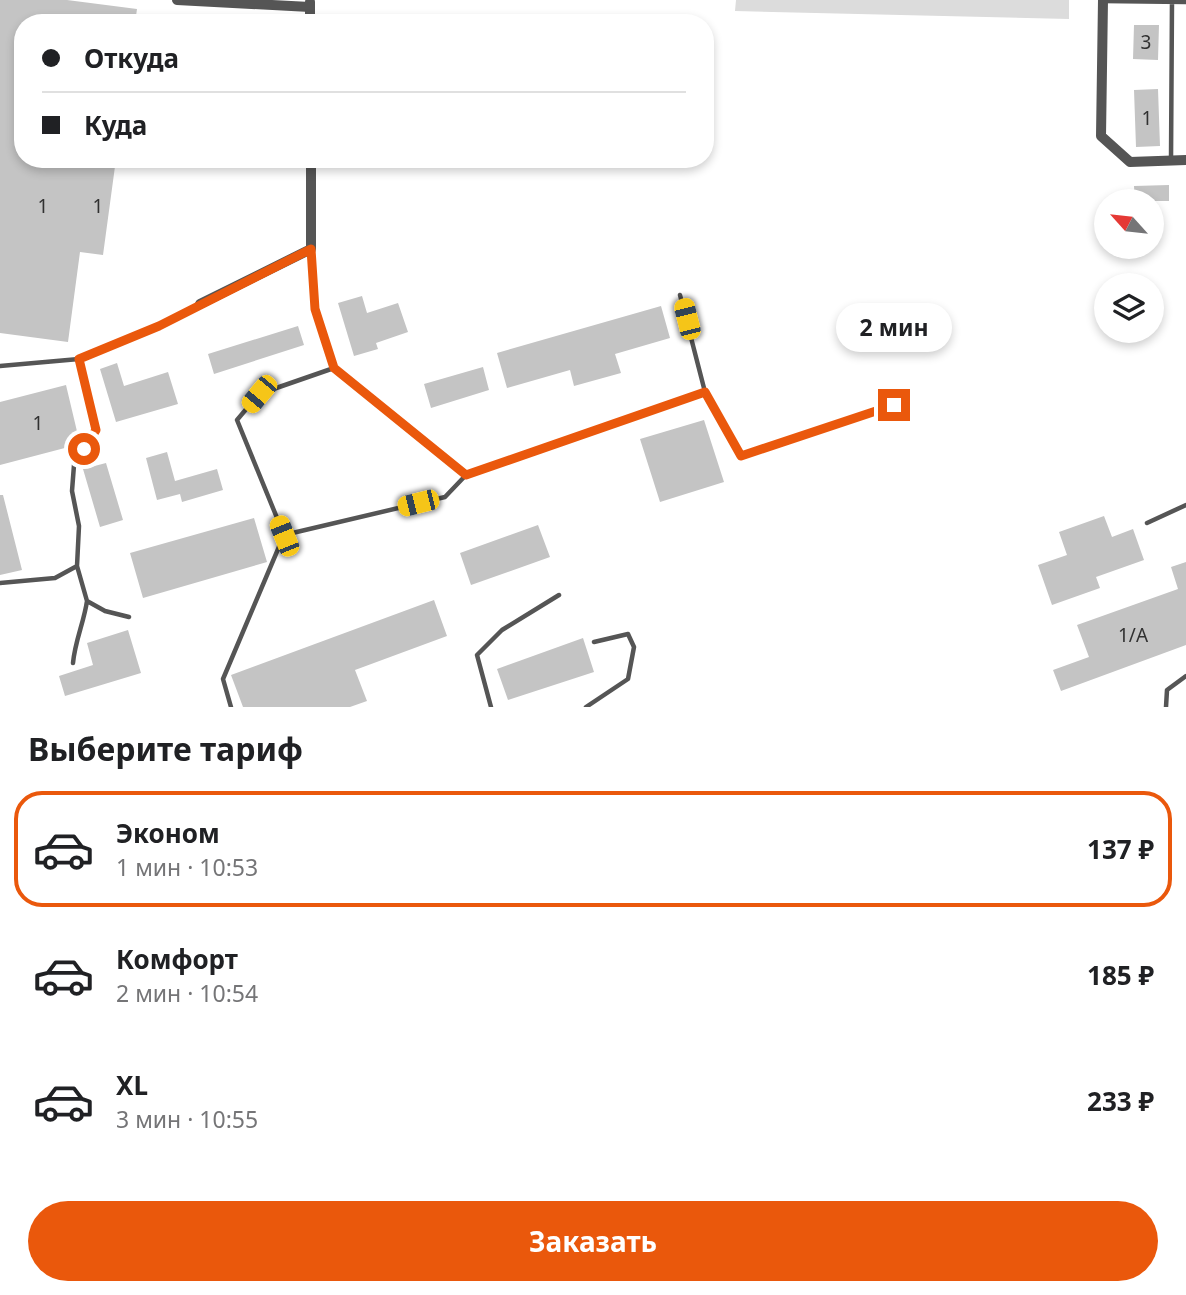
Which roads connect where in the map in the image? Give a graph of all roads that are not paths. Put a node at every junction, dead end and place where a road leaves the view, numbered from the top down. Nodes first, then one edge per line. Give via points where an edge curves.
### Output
1 (177, 0) edge
2 (1102, 1) edge
3 (1172, 1) edge
4 (1186, 2) edge
5 (310, 3) edge
6 (1171, 160) junction
7 (1186, 160) edge
8 (311, 168) edge
9 (311, 249) junction
10 (680, 295) dead end
11 (200, 304) joint
12 (79, 359) junction
13 (0, 366) edge
14 (334, 368) junction
15 (705, 392) junction
16 (894, 405) dead end
17 (466, 475) junction
18 (1186, 505) edge
19 (1147, 523) dead end
20 (284, 536) junction
21 (77, 566) junction
22 (0, 583) edge
23 (559, 595) dead end
24 (87, 601) junction
25 (129, 617) dead end
26 (594, 642) dead end
27 (73, 663) dead end
28 (1186, 676) edge
29 (232, 707) edge
30 (491, 707) edge
31 (586, 707) edge
32 (1166, 707) edge

1 - 5 street
2 - 3 lane
2 - 6 street via 1101,136 1130,162
3 - 4 lane
3 - 6 lane
6 - 7 street
8 - 9 street
9 - 11 street
9 - 14 lane via 315,309
10 - 15 lane
11 - 12 lane
12 - 13 lane
12 - 21 lane via 96,430 74,464
14 - 17 lane
14 - 20 lane via 259,394 237,420
15 - 16 lane via 741,456
15 - 17 lane
17 - 20 lane via 445,497
18 - 19 lane
20 - 29 lane via 223,679
21 - 22 lane via 55,578
21 - 24 lane
23 - 30 lane via 502,630 477,655
24 - 25 lane
24 - 27 lane
26 - 31 lane via 628,634 634,647 628,680
28 - 32 lane via 1167,690

